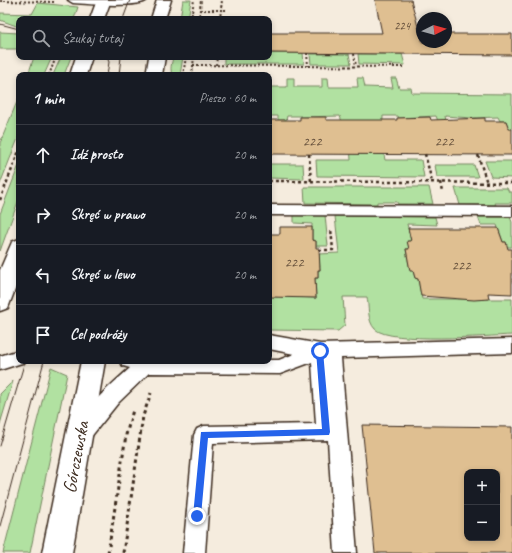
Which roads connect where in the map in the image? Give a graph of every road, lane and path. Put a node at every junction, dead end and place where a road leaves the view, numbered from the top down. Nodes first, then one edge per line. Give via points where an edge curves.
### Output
1 (73, 0) edge
2 (142, 0) edge
3 (164, 0) edge
4 (194, 0) edge
5 (201, 0) edge
6 (222, 0) edge
7 (0, 1) edge
8 (104, 1) edge
9 (59, 4) dead end
10 (200, 10) junction
11 (221, 10) junction
12 (228, 10) dead end
13 (98, 16) edge
14 (159, 16) edge
15 (191, 16) edge
16 (199, 16) edge
17 (220, 16) edge
18 (307, 54) dead end
19 (354, 54) dead end
20 (55, 60) edge
21 (83, 60) edge
22 (156, 60) edge
23 (186, 60) edge
24 (194, 60) edge
25 (217, 60) edge
26 (193, 65) junction
27 (216, 65) junction
28 (308, 66) junction
29 (356, 66) junction
30 (405, 66) dead end
31 (50, 72) edge
32 (79, 72) edge
33 (154, 72) edge
34 (184, 72) edge
35 (192, 72) edge
36 (309, 154) dead end
37 (425, 154) dead end
38 (478, 155) dead end
39 (16, 159) edge
40 (272, 181) edge
41 (311, 182) junction
42 (432, 182) junction
43 (487, 183) junction
44 (512, 183) edge
45 (0, 200) edge
46 (272, 210) edge
47 (330, 210) junction
48 (512, 211) edge
49 (319, 250) dead end
50 (16, 266) edge
51 (0, 302) edge
52 (272, 342) edge
53 (512, 346) edge
54 (326, 351) junction
55 (16, 358) edge
56 (0, 363) edge
57 (93, 364) edge
58 (137, 364) edge
59 (153, 390) dead end
60 (133, 408) dead end
61 (80, 435) junction
62 (57, 553) edge
63 (108, 553) edge
64 (123, 553) edge
65 (194, 553) edge
66 (346, 553) edge

1 - 8 lane
2 - 8 lane
3 - 14 main road
4 - 15 path
5 - 10 path
6 - 11 path
7 - 9 path
8 - 13 main road
10 - 11 path
10 - 16 path
11 - 12 path
11 - 17 path
18 - 28 path
19 - 29 path
20 - 31 path
21 - 32 main road
22 - 33 main road
23 - 34 path
24 - 26 path
25 - 27 path
26 - 27 path
26 - 35 path
27 - 28 path
28 - 29 path
29 - 30 path
36 - 41 path
37 - 42 path
38 - 43 path
39 - 45 path
40 - 41 path
41 - 42 path
42 - 43 path
43 - 44 path
46 - 47 lane
47 - 48 lane
47 - 49 path via 333,250
50 - 51 main road
52 - 54 lane
53 - 54 lane
54 - 58 lane via 280,367
54 - 65 lane via 326,432 204,435
54 - 66 lane
55 - 56 lane
57 - 61 main road, Górczewska
58 - 61 lane via 127,381 105,403
59 - 64 path via 143,416
60 - 63 path via 126,435
61 - 62 main road, Górczewska

